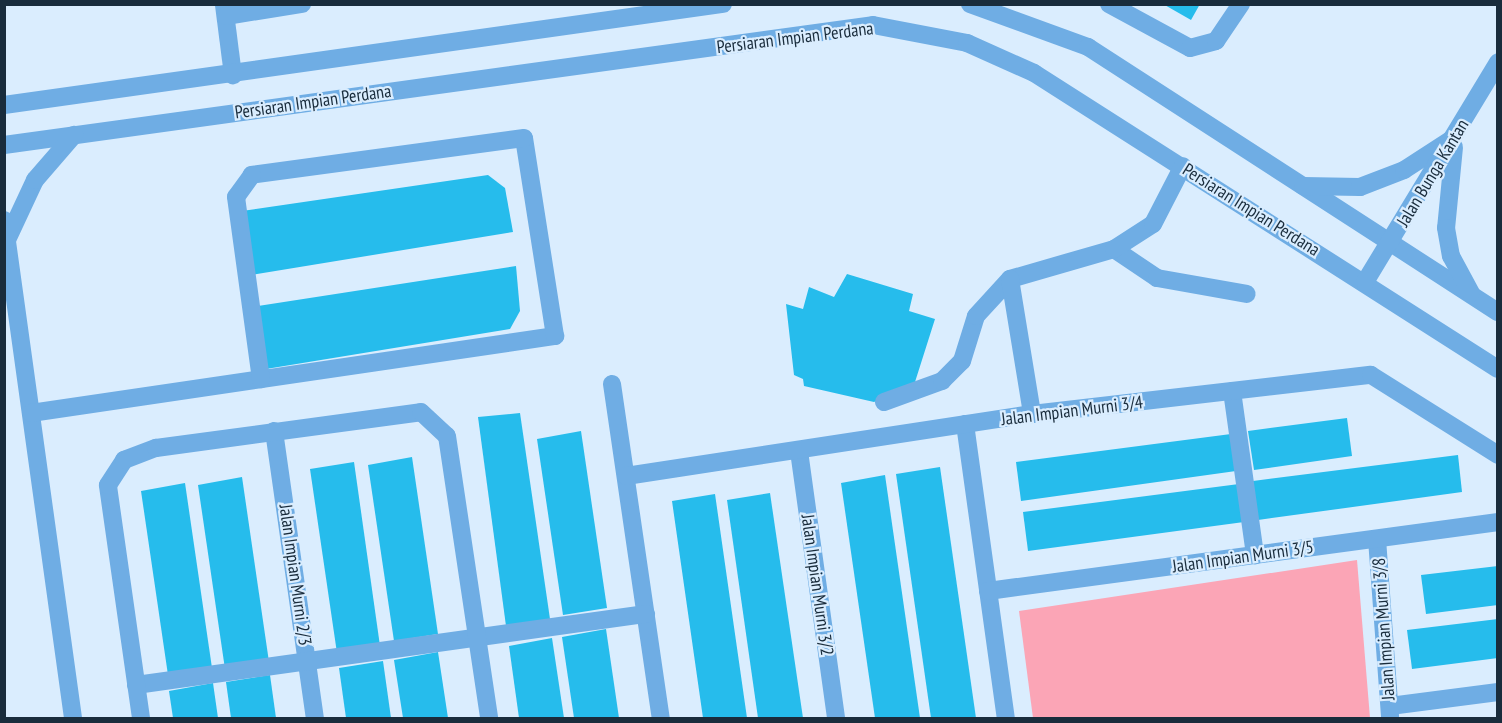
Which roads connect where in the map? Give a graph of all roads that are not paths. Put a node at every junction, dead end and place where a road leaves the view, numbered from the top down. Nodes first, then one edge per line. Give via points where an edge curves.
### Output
1 (302, 4) edge
2 (723, 4) edge
3 (970, 4) edge
4 (1109, 4) edge
5 (1241, 4) edge
6 (225, 10) edge
7 (1497, 62) edge
8 (233, 75) junction
9 (4, 105) edge
10 (74, 135) junction
11 (1456, 137) junction
12 (4, 145) edge
13 (1183, 166) junction
14 (1303, 186) junction
15 (4, 220) edge
16 (6, 239) edge
17 (1390, 243) junction
18 (1114, 249) junction
19 (1010, 279) junction
20 (1365, 282) junction
21 (1247, 294) dead end
22 (1472, 295) junction
23 (1497, 312) edge
24 (1497, 369) edge
25 (261, 379) junction
26 (612, 384) dead end
27 (1233, 392) junction
28 (885, 402) dead end
29 (31, 413) junction
30 (1032, 414) junction
31 (965, 424) junction
32 (274, 431) junction
33 (799, 451) junction
34 (1497, 454) edge
35 (626, 476) junction
36 (1497, 522) edge
37 (1377, 539) junction
38 (1255, 555) junction
39 (988, 591) junction
40 (646, 614) junction
41 (477, 637) junction
42 (307, 660) junction
43 (136, 685) junction
44 (1497, 692) edge
45 (1390, 712) edge
46 (73, 718) edge
47 (141, 718) edge
48 (315, 718) edge
49 (489, 718) edge
50 (661, 718) edge
51 (836, 718) edge
52 (1006, 718) edge

1 - 6 street
2 - 8 street
3 - 14 street via 1088,47
4 - 5 street via 1190,48 1216,41
6 - 8 street
7 - 11 street, Jalan Bunga Kantan
8 - 9 street
10 - 12 street, Persiaran Impian Perdana
10 - 13 street, Persiaran Impian Perdana via 873,25 966,43 1034,73
10 - 16 street via 35,180
11 - 14 street via 1404,170 1360,188
11 - 17 street, Jalan Bunga Kantan
11 - 22 street via 1446,228 1451,256
13 - 18 street via 1153,224
13 - 20 street, Persiaran Impian Perdana
14 - 17 street
15 - 16 street
16 - 29 street
17 - 20 street, Jalan Bunga Kantan
17 - 22 street
18 - 19 street
18 - 21 street via 1157,278
19 - 28 street via 976,316 962,361 942,381
19 - 30 street
20 - 24 street, Persiaran Impian Perdana
22 - 23 street
25 - 25 street via 236,197 252,175 524,138 555,336
25 - 29 street
26 - 35 street
27 - 30 street, Jalan Impian Murni 3/4
27 - 34 street, Jalan Impian Murni 3/4 via 1371,375
27 - 38 street
29 - 46 street
30 - 31 street, Jalan Impian Murni 3/4
31 - 33 street, Jalan Impian Murni 3/4
31 - 39 street
32 - 41 street via 421,412 447,436
32 - 42 street, Jalan Impian Murni 2/3
32 - 43 street via 156,448 124,460 108,485
33 - 35 street, Jalan Impian Murni 3/4
33 - 51 street, Jalan Impian Murni 3/2
35 - 40 street
36 - 37 street, Jalan Impian Murni 3/5
37 - 38 street, Jalan Impian Murni 3/5
37 - 45 street, Jalan Impian Murni 3/8
38 - 39 street, Jalan Impian Murni 3/5
39 - 52 street
40 - 41 street
40 - 50 street
41 - 42 street
41 - 49 street
42 - 43 street
42 - 48 street, Jalan Impian Murni 2/3
43 - 47 street
44 - 45 street

